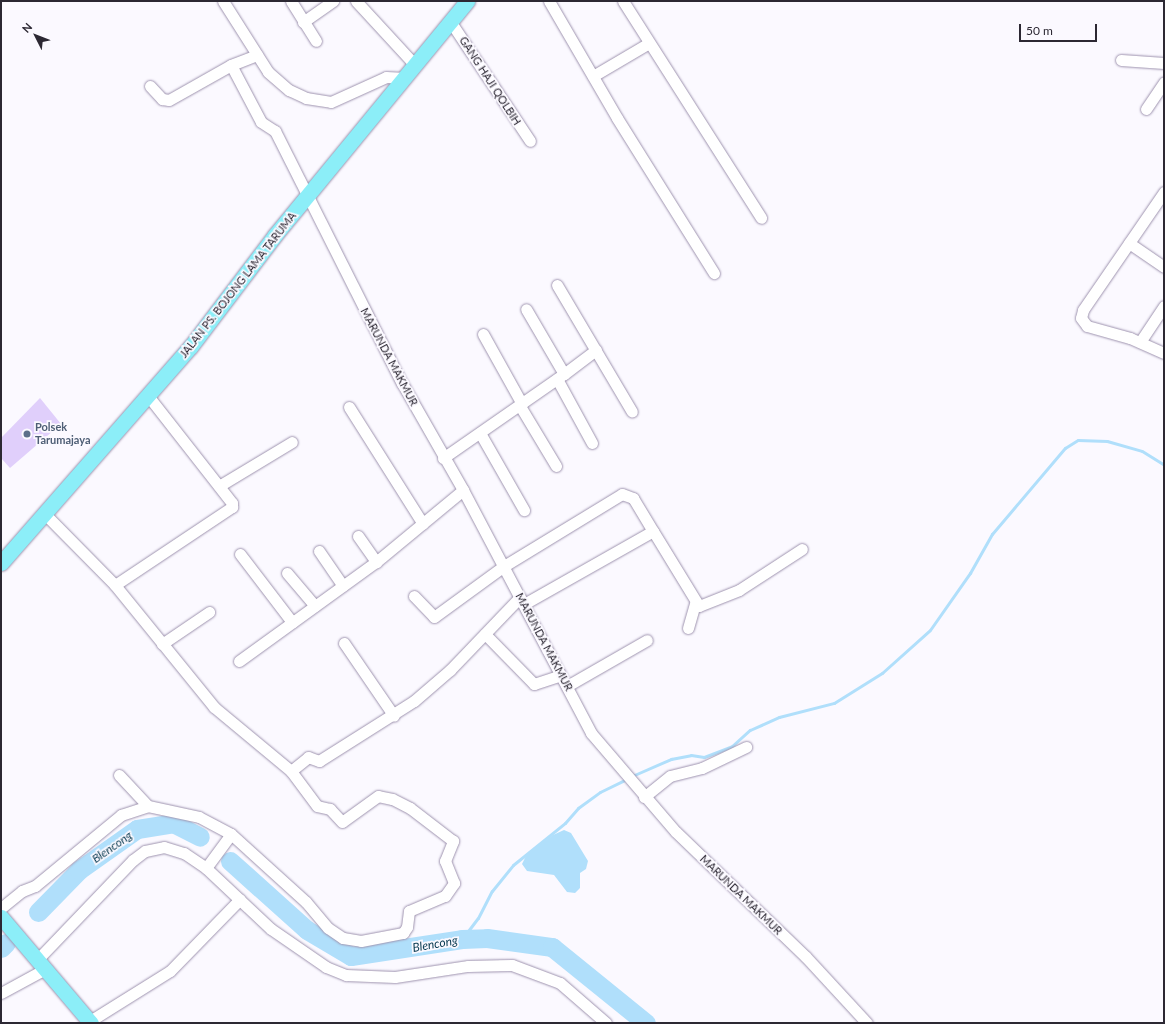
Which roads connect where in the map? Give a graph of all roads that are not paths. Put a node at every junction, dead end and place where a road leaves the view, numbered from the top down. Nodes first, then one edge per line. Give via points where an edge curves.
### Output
1 (291, 1) edge
2 (333, 1) edge
3 (356, 1) edge
4 (549, 1) edge
5 (623, 1) edge
6 (226, 2) edge
7 (463, 2) edge
8 (450, 21) junction
9 (303, 22) junction
10 (316, 41) dead end
11 (650, 43) junction
12 (257, 55) junction
13 (1121, 60) dead end
14 (1164, 63) edge
15 (231, 65) junction
16 (415, 65) junction
17 (593, 76) junction
18 (405, 78) junction
19 (1164, 82) edge
20 (150, 86) dead end
21 (1146, 109) dead end
22 (530, 141) dead end
23 (1164, 192) edge
24 (306, 198) junction
25 (761, 218) dead end
26 (1129, 243) junction
27 (1164, 266) edge
28 (714, 273) dead end
29 (557, 285) dead end
30 (1164, 306) edge
31 (526, 309) dead end
32 (483, 334) dead end
33 (1140, 342) junction
34 (596, 350) junction
35 (1164, 353) edge
36 (560, 377) junction
37 (148, 396) junction
38 (521, 405) junction
39 (350, 407) dead end
40 (632, 412) dead end
41 (480, 433) junction
42 (292, 442) dead end
43 (592, 443) dead end
44 (443, 458) junction
45 (556, 466) dead end
46 (218, 486) junction
47 (463, 490) junction
48 (524, 510) dead end
49 (45, 514) junction
50 (423, 524) junction
51 (652, 530) junction
52 (358, 536) dead end
53 (802, 549) dead end
54 (319, 551) dead end
55 (240, 554) dead end
56 (376, 562) junction
57 (1, 563) edge
58 (504, 566) junction
59 (287, 573) dead end
60 (115, 585) junction
61 (343, 586) junction
62 (414, 596) dead end
63 (522, 600) junction
64 (695, 603) junction
65 (315, 606) junction
66 (209, 612) dead end
67 (292, 622) junction
68 (688, 628) dead end
69 (485, 634) junction
70 (647, 640) dead end
71 (344, 643) dead end
72 (162, 644) junction
73 (239, 661) dead end
74 (561, 675) junction
75 (567, 686) junction
76 (394, 716) junction
77 (746, 747) dead end
78 (291, 771) junction
79 (119, 776) dead end
80 (643, 796) junction
81 (148, 806) junction
82 (228, 837) junction
83 (208, 865) junction
84 (240, 899) junction
85 (1, 908) edge
86 (4, 922) edge
87 (37, 959) junction
88 (1, 993) edge
89 (90, 1022) edge
90 (606, 1023) edge
91 (867, 1023) edge

1 - 9 street
2 - 9 street
3 - 16 street
4 - 17 street
5 - 11 street
6 - 12 street
7 - 8 main road, JALAN PS. BOJONG LAMA TARUMA
8 - 16 main road, JALAN PS. BOJONG LAMA TARUMA
8 - 22 street, GANG HAJI QOLBIH
9 - 10 street
11 - 17 street
11 - 25 street
12 - 15 street
12 - 18 street via 276,80 315,102 331,102 346,97 386,77
13 - 14 street
15 - 20 street via 169,100 162,99
15 - 24 street, MARUNDA MAKMUR via 261,122 275,131
16 - 18 main road, JALAN PS. BOJONG LAMA TARUMA
17 - 28 street
18 - 24 main road, JALAN PS. BOJONG LAMA TARUMA
19 - 21 street
23 - 26 street
24 - 37 main road, JALAN PS. BOJONG LAMA TARUMA
24 - 44 street, MARUNDA MAKMUR
26 - 27 street
26 - 33 street via 1083,310 1081,318 1087,326
29 - 34 street
30 - 33 street
31 - 36 street
32 - 38 street
33 - 35 street
34 - 36 street
34 - 40 street
36 - 38 street
36 - 43 street
37 - 46 street
37 - 49 main road, JALAN PS. BOJONG LAMA TARUMA
38 - 41 street
38 - 45 street
39 - 50 street
41 - 44 street
41 - 48 street
42 - 46 street
44 - 47 street, MARUNDA MAKMUR
46 - 60 street via 232,503 232,507
47 - 50 street
47 - 58 street, MARUNDA MAKMUR
49 - 57 main road, JALAN PS. BOJONG LAMA TARUMA
49 - 60 street
50 - 56 street
51 - 58 street via 632,498 622,494
51 - 63 street
51 - 64 street
52 - 56 street
53 - 64 street via 719,600 702,606
54 - 61 street
55 - 67 street
56 - 61 street
58 - 62 street via 434,617
58 - 63 street, MARUNDA MAKMUR
59 - 65 street
60 - 72 street
61 - 65 street
63 - 69 street
63 - 74 street, MARUNDA MAKMUR
64 - 68 street
65 - 67 street
66 - 72 street
67 - 73 street
69 - 74 street via 534,684
69 - 76 street via 450,670
70 - 75 street
71 - 76 street
72 - 78 street via 214,707
74 - 75 street, MARUNDA MAKMUR
75 - 80 street, MARUNDA MAKMUR via 591,733
76 - 78 street via 366,730 319,761 306,758
77 - 80 street via 702,768 670,776
78 - 82 street via 314,803 330,810 340,822 378,796 392,799 424,817 452,841 445,860 454,878 453,888 445,896 409,911 407,927 403,933 355,941 328,928 306,902
79 - 81 street
80 - 91 street, MARUNDA MAKMUR via 681,837 806,957
81 - 82 street via 198,817
81 - 85 street via 121,815 35,886 22,891
82 - 83 street
83 - 84 street
83 - 87 street via 173,849 164,847 145,851 117,875
84 - 89 street via 170,972
84 - 90 street via 271,929 299,950 326,967 346,975 396,977 468,966 512,965 560,984
86 - 87 main road
87 - 88 street
87 - 89 main road

